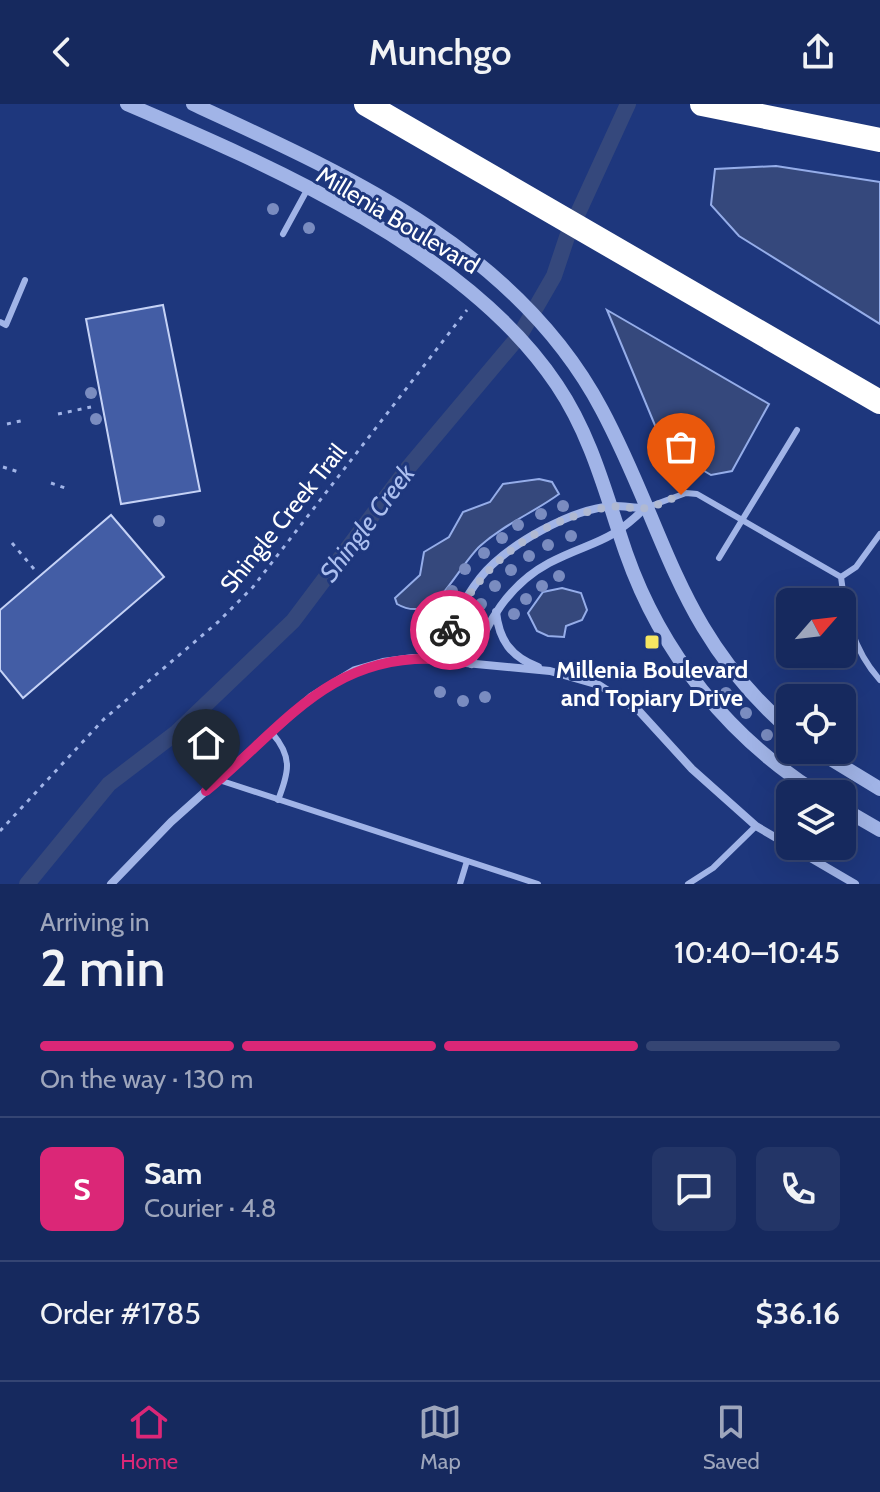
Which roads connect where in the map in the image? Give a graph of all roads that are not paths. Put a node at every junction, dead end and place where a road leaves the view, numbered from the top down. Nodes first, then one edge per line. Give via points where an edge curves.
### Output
1 (127, 104) edge
2 (193, 104) edge
3 (366, 104) edge
4 (702, 104) edge
5 (880, 140) edge
6 (307, 190) junction
7 (283, 234) dead end
8 (25, 280) dead end
9 (0, 322) edge
10 (880, 402) edge
11 (797, 430) dead end
12 (613, 506) junction
13 (645, 508) junction
14 (743, 520) junction
15 (621, 532) junction
16 (880, 534) edge
17 (719, 558) dead end
18 (841, 577) junction
19 (496, 611) junction
20 (437, 659) junction
21 (471, 664) junction
22 (550, 671) junction
23 (880, 680) edge
24 (776, 717) edge
25 (272, 733) junction
26 (839, 764) edge
27 (219, 780) junction
28 (800, 780) edge
29 (880, 789) edge
30 (278, 800) junction
31 (856, 816) edge
32 (756, 826) junction
33 (880, 830) edge
34 (467, 861) junction
35 (111, 884) edge
36 (460, 884) edge
37 (538, 884) edge
38 (688, 884) edge
39 (855, 884) edge

1 - 6 street, Millenia Boulevard
2 - 13 street, Millenia Boulevard via 431,228 510,287 555,335 604,412
3 - 10 highway
4 - 5 highway
6 - 7 lane
6 - 12 street, Millenia Boulevard via 438,265 493,310 538,358 579,423
8 - 9 lane via 6,325
11 - 14 lane
12 - 13 street
12 - 15 street, Millenia Boulevard
12 - 20 street via 535,534 499,559 467,597
13 - 14 lane via 691,493
13 - 15 street
13 - 24 street, Millenia Boulevard via 706,636 741,683
14 - 17 lane
14 - 18 lane
15 - 19 street via 532,573
15 - 28 street, Millenia Boulevard via 651,611 698,686 760,750
16 - 18 lane via 856,567
18 - 23 lane via 846,618 858,649
19 - 21 street
19 - 22 street via 504,643 515,655
20 - 21 street
20 - 25 street via 383,662 355,670 311,697
21 - 22 street
22 - 32 street via 599,685 639,711 696,773
25 - 27 street
25 - 30 lane via 290,766
26 - 29 street
27 - 30 lane
27 - 35 street
30 - 34 lane
31 - 33 street
32 - 38 lane via 713,868
32 - 39 street
34 - 36 lane
34 - 37 lane

